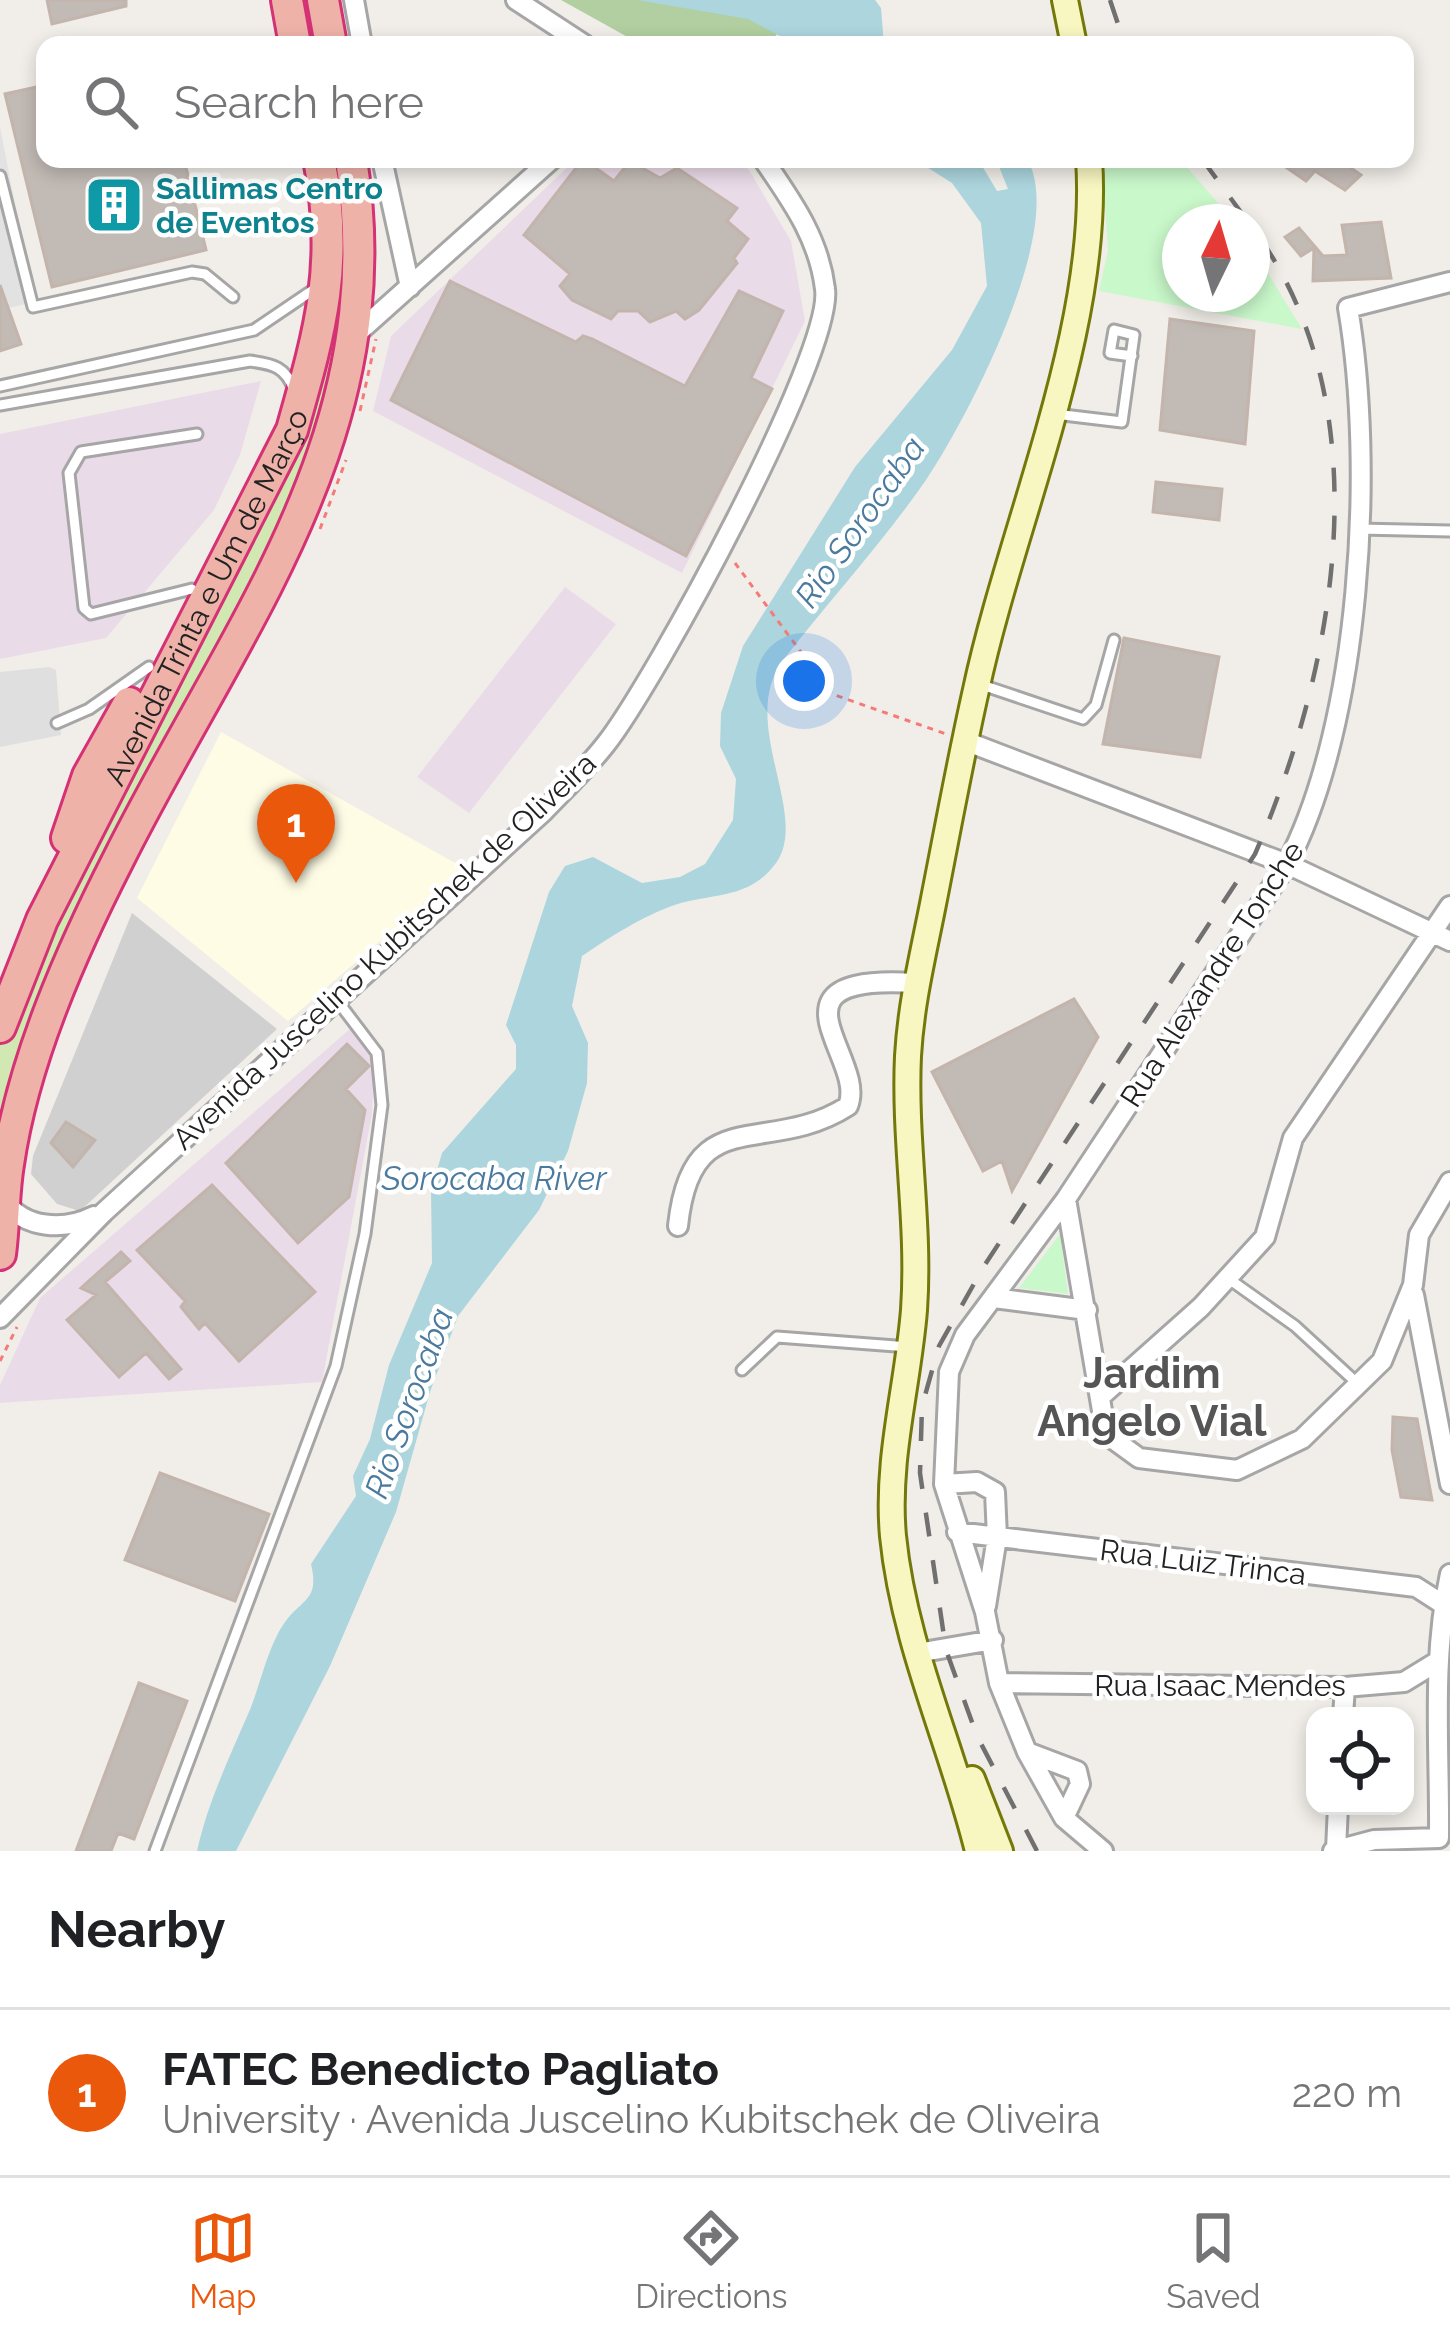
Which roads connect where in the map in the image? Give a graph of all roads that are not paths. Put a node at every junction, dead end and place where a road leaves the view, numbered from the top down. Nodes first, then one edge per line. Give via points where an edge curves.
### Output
1 (287, 0) edge
2 (323, 0) edge
3 (354, 0) edge
4 (516, 0) edge
5 (1065, 0) edge
6 (294, 36) edge
7 (329, 36) edge
8 (360, 36) edge
9 (571, 36) edge
10 (1072, 36) edge
11 (321, 168) edge
12 (352, 168) edge
13 (384, 168) edge
14 (542, 168) edge
15 (769, 168) edge
16 (1090, 168) edge
17 (0, 176) edge
18 (330, 277) junction
19 (1450, 282) edge
20 (410, 287) junction
21 (233, 297) dead end
22 (364, 328) junction
23 (1132, 356) dead end
24 (0, 386) edge
25 (0, 405) edge
26 (1050, 413) junction
27 (295, 418) junction
28 (196, 434) dead end
29 (1359, 529) junction
30 (1450, 531) edge
31 (192, 589) junction
32 (1114, 640) dead end
33 (149, 667) junction
34 (977, 683) junction
35 (57, 723) dead end
36 (965, 741) junction
37 (1287, 864) junction
38 (62, 879) junction
39 (1450, 906) edge
40 (38, 931) junction
41 (1442, 937) edge
42 (914, 982) junction
43 (0, 985) edge
44 (336, 999) junction
45 (0, 1027) edge
46 (1450, 1183) edge
47 (2, 1195) edge
48 (1066, 1199) junction
49 (104, 1212) junction
50 (678, 1226) dead end
51 (0, 1254) edge
52 (1229, 1279) junction
53 (1413, 1285) junction
54 (994, 1298) junction
55 (1087, 1310) junction
56 (0, 1318) edge
57 (909, 1347) junction
58 (742, 1370) dead end
59 (1358, 1384) junction
60 (1100, 1397) junction
61 (944, 1484) junction
62 (1450, 1484) edge
63 (957, 1532) junction
64 (997, 1537) junction
65 (1450, 1574) edge
66 (1444, 1605) junction
67 (986, 1612) junction
68 (993, 1640) junction
69 (919, 1661) junction
70 (1435, 1663) junction
71 (999, 1683) junction
72 (1345, 1687) junction
73 (1344, 1707) edge
74 (1027, 1752) junction
75 (1337, 1815) edge
76 (1064, 1818) junction
77 (155, 1851) edge
78 (978, 1851) edge
79 (1000, 1851) edge
80 (1103, 1851) edge
81 (1334, 1851) edge

1 - 6 highway
2 - 7 highway
3 - 8 street
4 - 9 street
5 - 10 main road
11 - 18 highway, Avenida Trinta e Um de Março
12 - 22 highway, Avenida Trinta e Um de Março
13 - 20 street
14 - 20 street
15 - 44 street, Avenida Juscelino Kubitschek de Oliveira via 806,220 826,291 819,339 723,544 605,745 543,812
16 - 26 main road via 1077,302
17 - 21 lane via 33,308 192,272
18 - 24 lane via 254,330
18 - 27 highway, Avenida Trinta e Um de Março
19 - 29 street, Rua Alexandre Tonche via 1348,308 1358,367
20 - 22 street
22 - 47 highway, Avenida Trinta e Um de Março via 306,508 79,943
23 - 26 lane via 1122,422
25 - 27 lane via 250,361 288,374
26 - 34 main road
27 - 31 highway
27 - 38 highway, Avenida Trinta e Um de Março
28 - 31 lane via 81,452 69,473 84,608 91,614
29 - 30 lane
29 - 37 street, Rua Alexandre Tonche via 1340,684 1311,818
31 - 33 highway
32 - 34 lane via 1096,705 1083,719
33 - 35 lane
33 - 38 highway via 69,822
34 - 36 main road
36 - 37 street
36 - 42 main road
37 - 41 street
37 - 48 street, Rua Alexandre Tonche
38 - 40 highway, Avenida Trinta e Um de Março
39 - 41 street
40 - 43 main road
40 - 45 highway, Avenida Trinta e Um de Março
41 - 52 street via 1293,1138 1265,1237
42 - 50 street via 879,981 835,996 828,1033 849,1081 848,1106 769,1136 704,1149 688,1174
42 - 57 main road
44 - 49 street, Avenida Juscelino Kubitschek de Oliveira
44 - 77 lane via 377,1052 382,1105 365,1234 336,1366
46 - 53 street via 1418,1235
47 - 49 street via 12,1211 52,1226
47 - 51 highway, Avenida Trinta e Um de Março
48 - 54 street, Rua Alexandre Tonche
48 - 55 street
49 - 56 street, Avenida Juscelino Kubitschek de Oliveira
52 - 59 lane
52 - 60 street
53 - 59 street via 1382,1361
53 - 62 street
54 - 55 street
54 - 61 street, Rua Alexandre Tonche via 949,1372
55 - 60 street
57 - 58 lane via 777,1337
57 - 69 main road via 891,1490 902,1598
59 - 60 street via 1302,1439 1237,1470 1122,1450 1106,1434
61 - 63 street, Rua Alexandre Tonche
61 - 64 street via 977,1482 995,1492
63 - 64 street, Rua Luiz Trinca
63 - 67 street, Rua Alexandre Tonche
64 - 66 street, Rua Luiz Trinca via 1416,1587
64 - 67 street
65 - 66 street
66 - 70 street
67 - 68 street, Rua Alexandre Tonche
68 - 69 street
68 - 71 street, Rua Alexandre Tonche
69 - 78 main road
69 - 79 main road
70 - 72 street, Rua Isaac Mendes via 1404,1682
70 - 81 street via 1439,1838 1374,1840
71 - 72 street, Rua Isaac Mendes
71 - 74 street, Rua Alexandre Tonche
72 - 73 street
74 - 76 street, Rua Alexandre Tonche
74 - 76 street via 1077,1771 1080,1784
75 - 81 street
76 - 80 street

